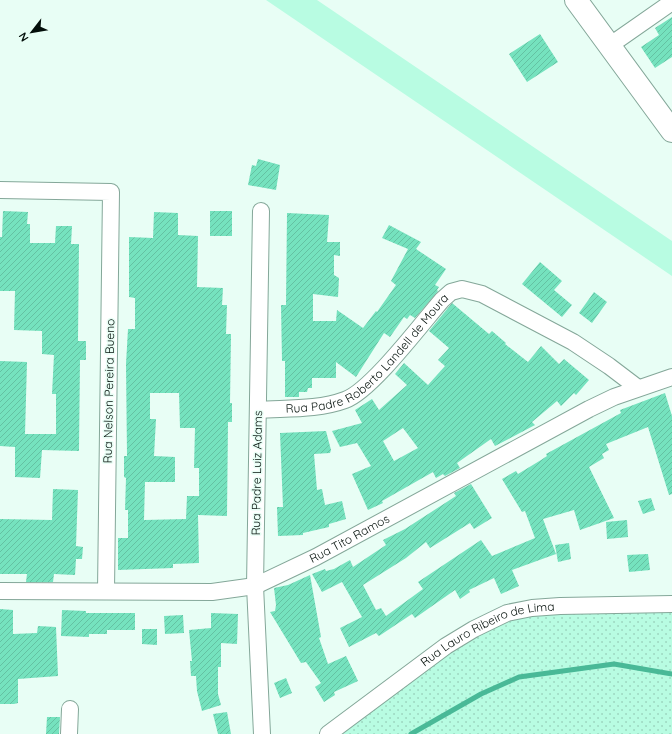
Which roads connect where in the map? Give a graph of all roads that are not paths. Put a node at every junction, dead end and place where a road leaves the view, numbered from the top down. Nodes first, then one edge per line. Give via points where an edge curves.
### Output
1 (576, 0) edge
2 (672, 2) edge
3 (609, 46) junction
4 (672, 131) edge
5 (0, 190) edge
6 (261, 211) dead end
7 (670, 383) edge
8 (638, 388) junction
9 (258, 410) junction
10 (255, 586) junction
11 (0, 591) edge
12 (106, 591) junction
13 (672, 604) edge
14 (70, 709) dead end
15 (69, 734) edge
16 (262, 734) edge
17 (328, 734) edge

1 - 3 main road
2 - 3 street
3 - 4 main road
5 - 12 street, Rua Nelson Pereira Bueno via 112,192
6 - 9 street, Rua Padre Luiz Adams
7 - 8 street, Rua Tito Ramos
8 - 9 street, Rua Padre Roberto Landell de Moura via 573,342 482,294 462,289 451,292 442,300 370,383 347,400 313,407
8 - 10 street, Rua Tito Ramos via 589,409 316,557
9 - 10 street, Rua Padre Luiz Adams
10 - 12 street, Rua Tito Ramos via 212,592
10 - 16 street, Rua Padre Luiz Adams
11 - 12 street, Rua Tito Ramos
13 - 17 street, Rua Lauro Ribeiro de Lima via 560,606 507,613 446,646
14 - 15 street

